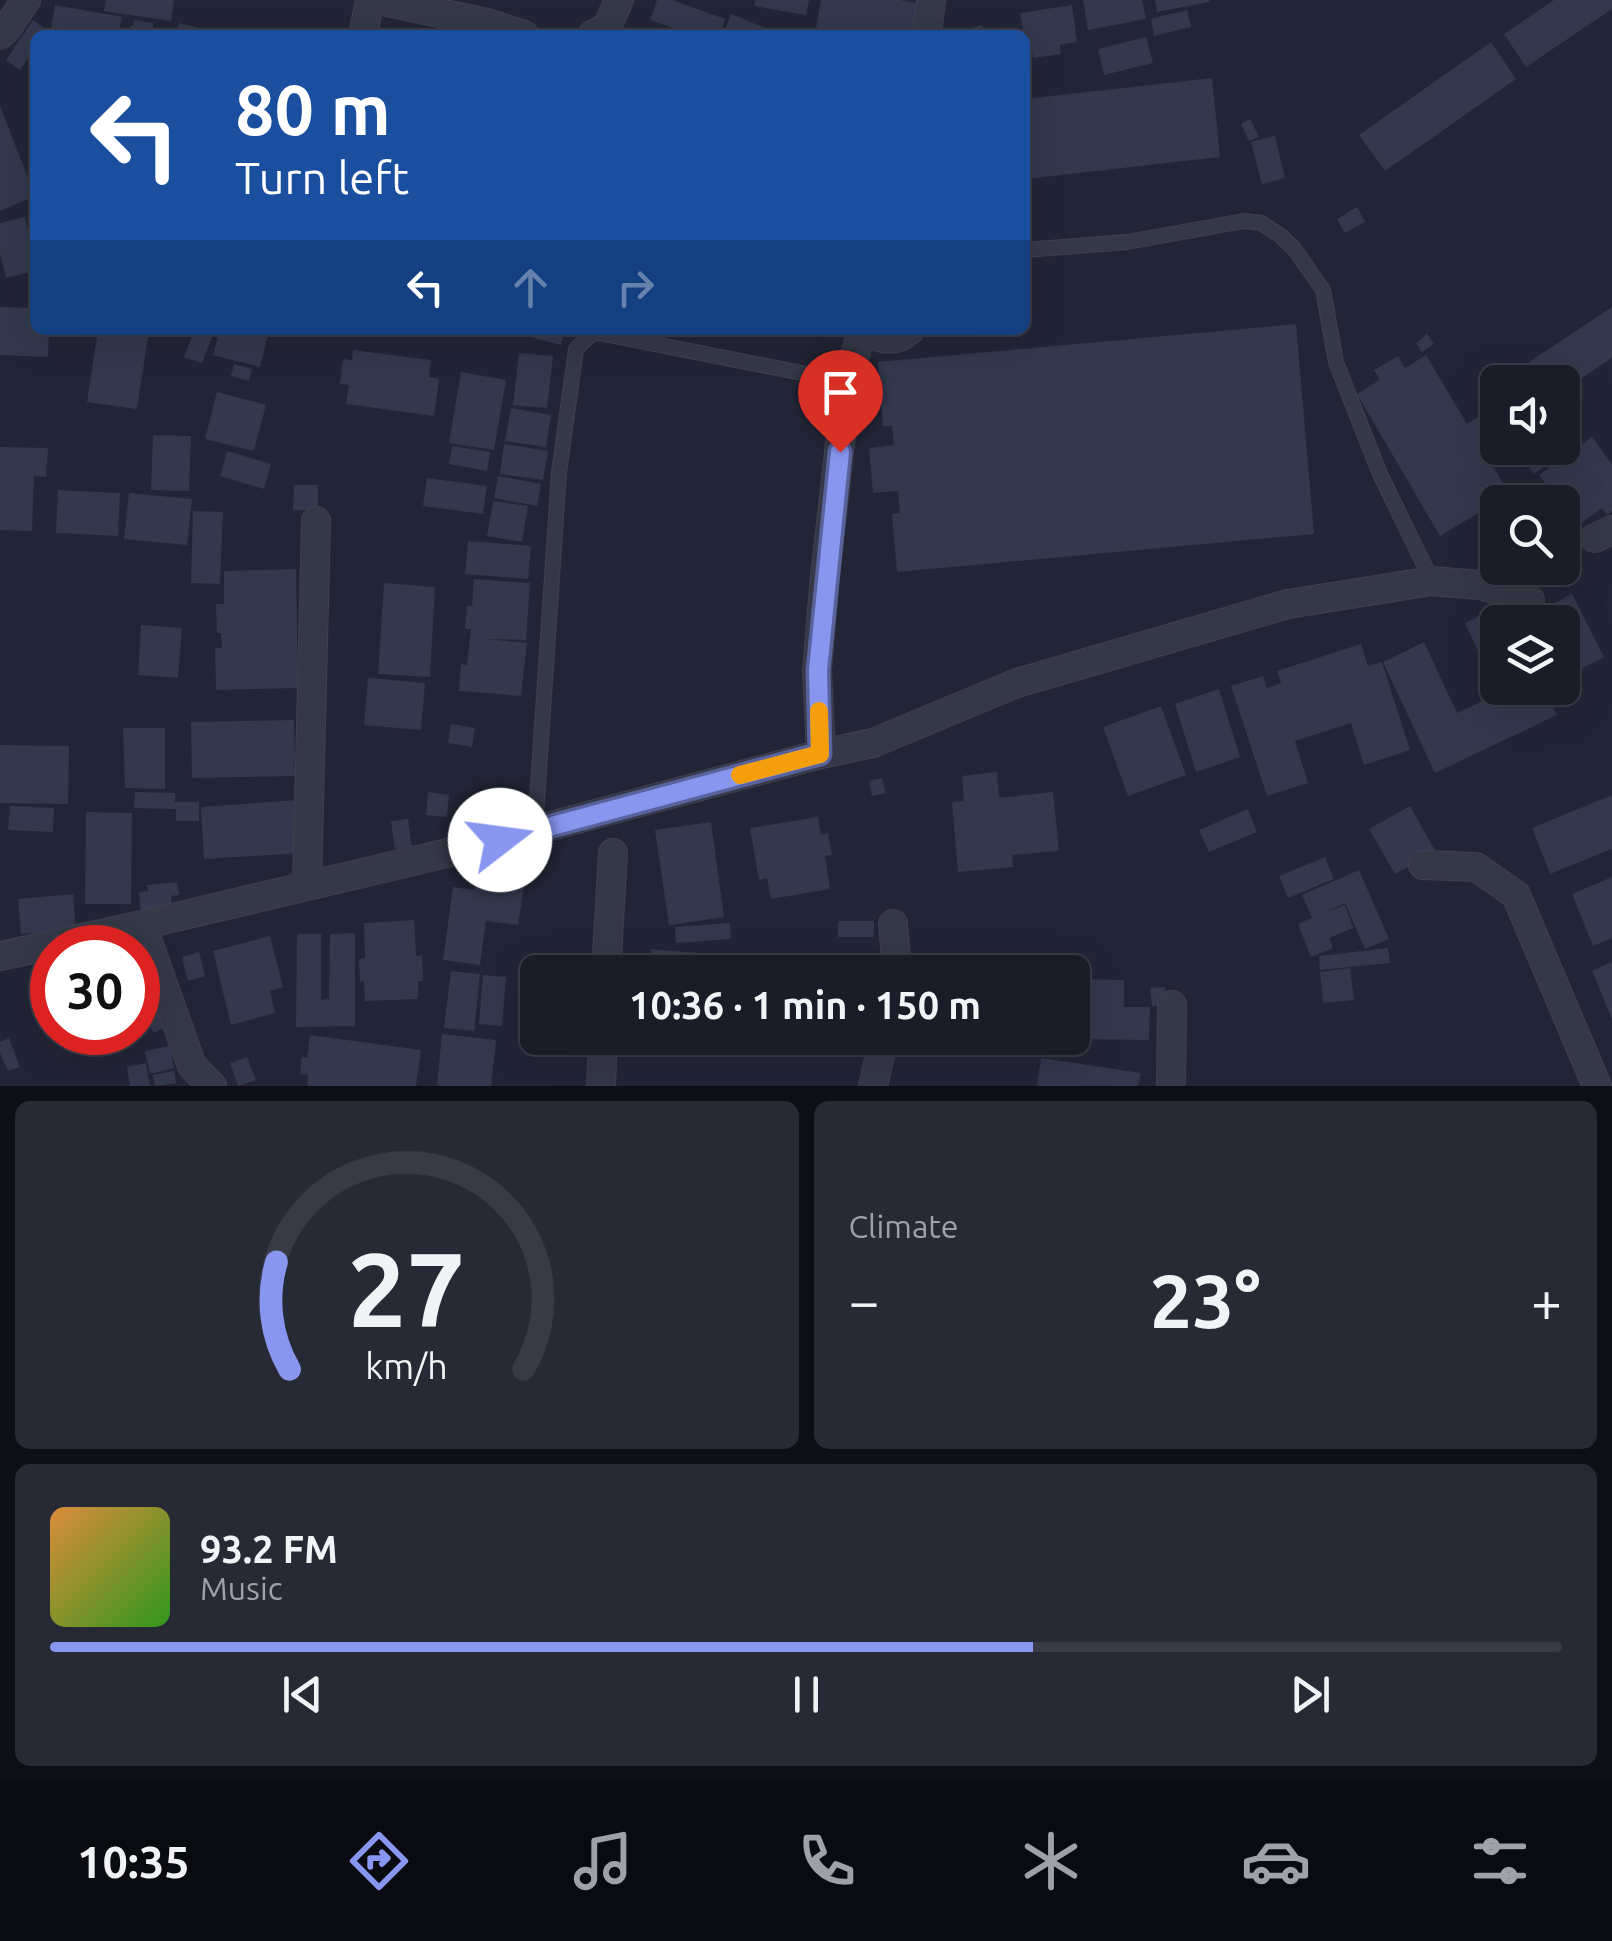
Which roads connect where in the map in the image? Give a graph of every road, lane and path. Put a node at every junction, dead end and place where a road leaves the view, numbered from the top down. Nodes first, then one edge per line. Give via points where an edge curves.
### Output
1 (26, 0) edge
2 (370, 0) edge
3 (378, 0) edge
4 (620, 0) edge
5 (931, 0) edge
6 (364, 30) edge
7 (508, 30) edge
8 (601, 30) edge
9 (928, 30) edge
10 (0, 34) edge
11 (1030, 250) edge
12 (590, 335) edge
13 (609, 335) edge
14 (861, 335) edge
15 (872, 335) edge
16 (905, 335) edge
17 (847, 382) junction
18 (316, 521) dead end
19 (1432, 580) junction
20 (1530, 600) dead end
21 (820, 754) junction
22 (535, 830) junction
23 (613, 852) dead end
24 (1423, 865) dead end
25 (307, 886) junction
26 (893, 924) dead end
27 (142, 925) edge
28 (30, 945) edge
29 (1, 950) edge
30 (607, 955) edge
31 (896, 955) edge
32 (160, 976) edge
33 (1172, 1005) dead end
34 (602, 1055) edge
35 (880, 1055) edge
36 (212, 1086) edge
37 (601, 1086) edge
38 (873, 1086) edge
39 (1171, 1086) edge
40 (1597, 1086) edge

1 - 10 street
2 - 6 street
3 - 7 street
4 - 8 street
5 - 9 street
11 - 19 lane via 1127,242 1244,221 1282,236 1324,290 1336,362
12 - 22 lane via 576,348 560,473
13 - 17 lane
14 - 17 street
15 - 16 street
17 - 21 street via 818,670
18 - 25 street
19 - 20 street via 1480,584
19 - 21 street via 1288,604 1017,683 873,743
21 - 22 street
22 - 25 street
23 - 30 street
24 - 40 street via 1476,868 1516,895
25 - 27 street
26 - 31 street
28 - 29 street
32 - 36 street via 192,1066
33 - 39 street
34 - 37 street
35 - 38 street

